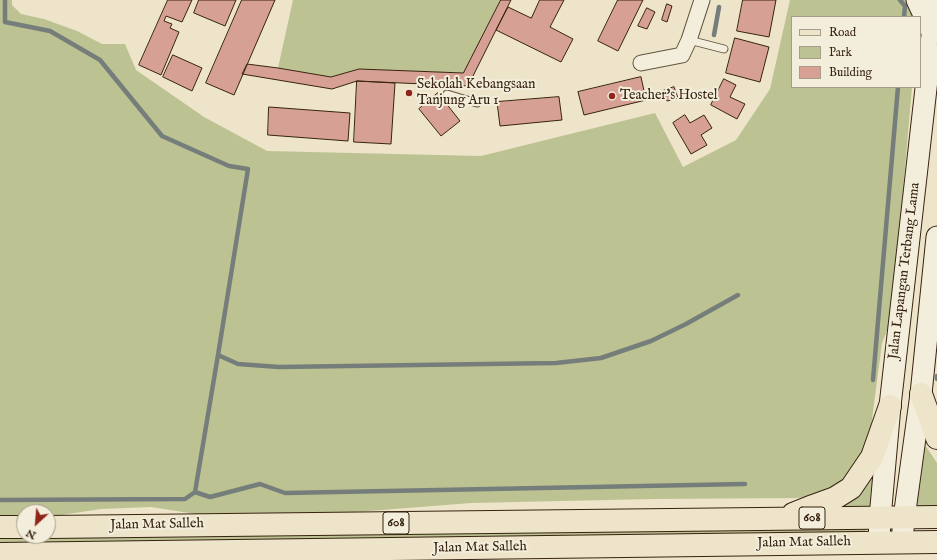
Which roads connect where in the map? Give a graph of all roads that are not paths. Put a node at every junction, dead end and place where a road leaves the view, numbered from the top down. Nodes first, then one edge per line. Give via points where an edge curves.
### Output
1 (702, 0) edge
2 (917, 0) edge
3 (936, 0) edge
4 (933, 34) junction
5 (689, 40) junction
6 (724, 49) dead end
7 (641, 64) dead end
8 (447, 94) dead end
9 (477, 103) dead end
10 (937, 237) edge
11 (921, 394) junction
12 (890, 406) junction
13 (937, 438) edge
14 (937, 517) edge
15 (785, 518) junction
16 (880, 518) junction
17 (904, 518) junction
18 (0, 527) edge
19 (16, 527) edge
20 (56, 527) edge
21 (879, 542) junction
22 (902, 542) junction
23 (937, 542) edge
24 (0, 554) edge

1 - 5 street
2 - 4 main road
3 - 4 main road, Jalan Lapangan Terbang Lama
4 - 12 main road, Jalan Lapangan Terbang Lama
5 - 6 lane
5 - 7 street via 682,55
8 - 9 lane
10 - 11 main road, Jalan Lapangan Terbang Lama
11 - 13 main road
11 - 17 main road, Jalan Lapangan Terbang Lama
12 - 15 main road via 872,457 851,488 835,498
12 - 16 main road, Jalan Lapangan Terbang Lama
14 - 17 main road, Jalan Mat Salleh
15 - 16 main road, Jalan Mat Salleh / 608
15 - 20 main road, Jalan Mat Salleh / 608
16 - 17 main road, Jalan Mat Salleh / 608
16 - 21 main road, Jalan Lapangan Terbang Lama
17 - 22 main road, Jalan Lapangan Terbang Lama
18 - 19 main road
21 - 22 main road, Jalan Mat Salleh / 608
21 - 24 main road, Jalan Mat Salleh / 608
22 - 23 main road, Jalan Mat Salleh

